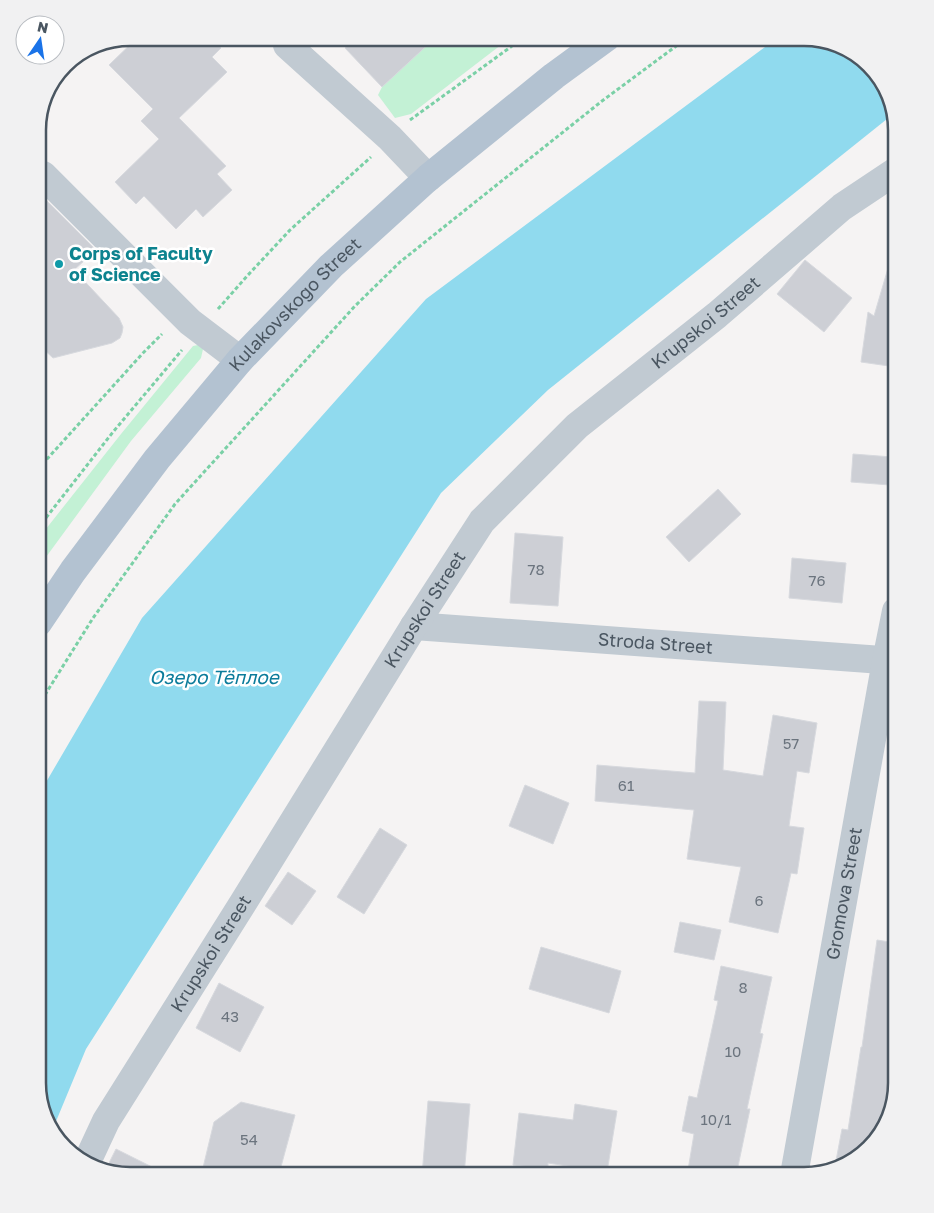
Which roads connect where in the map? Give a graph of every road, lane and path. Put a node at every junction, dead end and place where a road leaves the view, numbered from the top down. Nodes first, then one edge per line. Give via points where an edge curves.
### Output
1 (293, 46) edge
2 (512, 46) edge
3 (595, 46) edge
4 (676, 46) edge
5 (390, 138) junction
6 (888, 176) edge
7 (46, 177) edge
8 (428, 178) junction
9 (195, 326) junction
10 (240, 360) junction
11 (46, 461) edge
12 (46, 518) edge
13 (46, 611) edge
14 (414, 626) junction
15 (888, 661) edge
16 (888, 677) edge
17 (46, 693) edge
18 (90, 1156) edge
19 (796, 1167) edge

1 - 5 street
2 - 5 path
3 - 8 main road, Kulakovskogo Street
4 - 17 path via 408,256 354,306 175,504 92,618
5 - 8 street
5 - 9 path via 290,230
6 - 14 street, Krupskoi Street via 842,206 717,316 577,426 482,521
7 - 9 street
8 - 10 main road, Kulakovskogo Street via 331,266
9 - 10 street
9 - 11 path via 173,323
9 - 12 path
10 - 13 main road, Kulakovskogo Street via 156,459
14 - 15 street, Stroda Street
14 - 18 street, Krupskoi Street via 106,1121
16 - 19 street, Gromova Street

